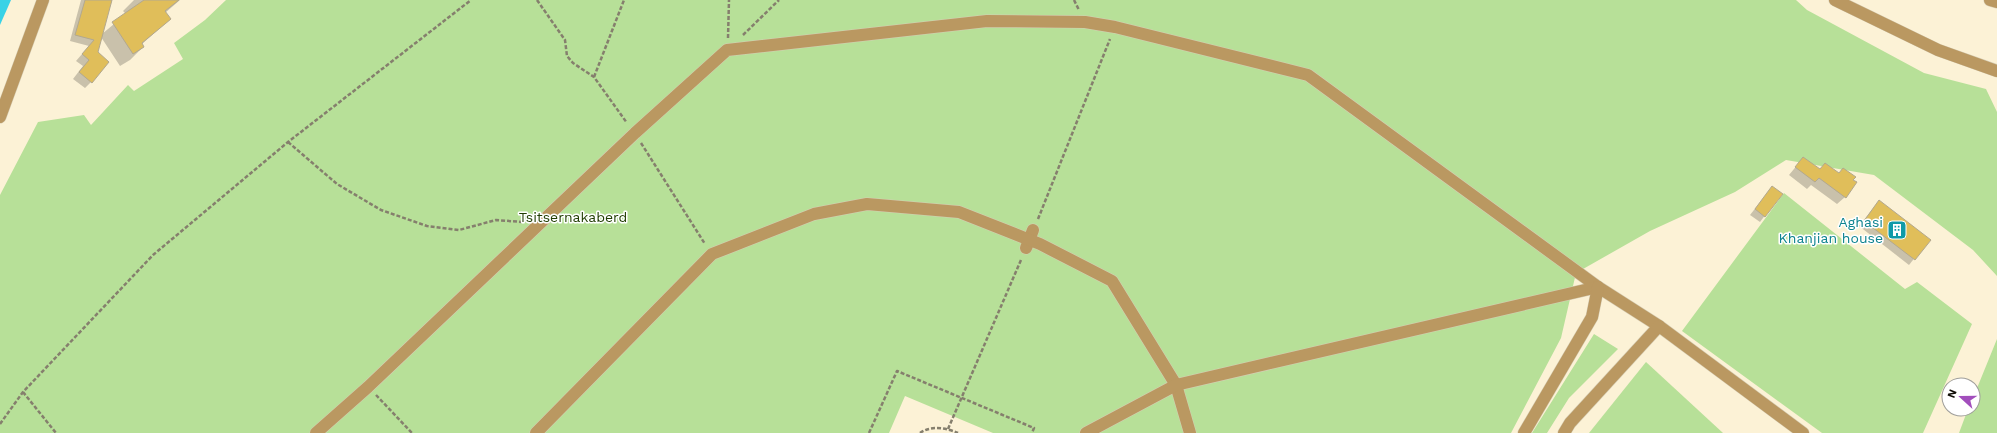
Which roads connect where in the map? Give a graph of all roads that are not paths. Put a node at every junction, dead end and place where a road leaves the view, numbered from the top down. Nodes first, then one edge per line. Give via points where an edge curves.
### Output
1 (43, 0) edge
2 (1835, 0) edge
3 (1990, 0) edge
4 (1997, 2) edge
5 (1997, 71) edge
6 (0, 117) edge
7 (1598, 287) junction
8 (1659, 326) junction
9 (1176, 385) junction
10 (316, 433) edge
11 (536, 433) edge
12 (1086, 433) edge
13 (1190, 433) edge
14 (1524, 433) edge
15 (1564, 433) edge
16 (1803, 433) edge

1 - 6 street
2 - 5 street via 1938,50
3 - 4 street
7 - 8 street
7 - 9 street
7 - 10 street via 1308,75 1113,31 1085,22 987,21 727,50
7 - 14 street via 1592,317
8 - 15 street
8 - 16 street
9 - 11 street via 1112,281 1030,239 959,212 867,204 814,214 712,254
9 - 12 street
9 - 13 street

